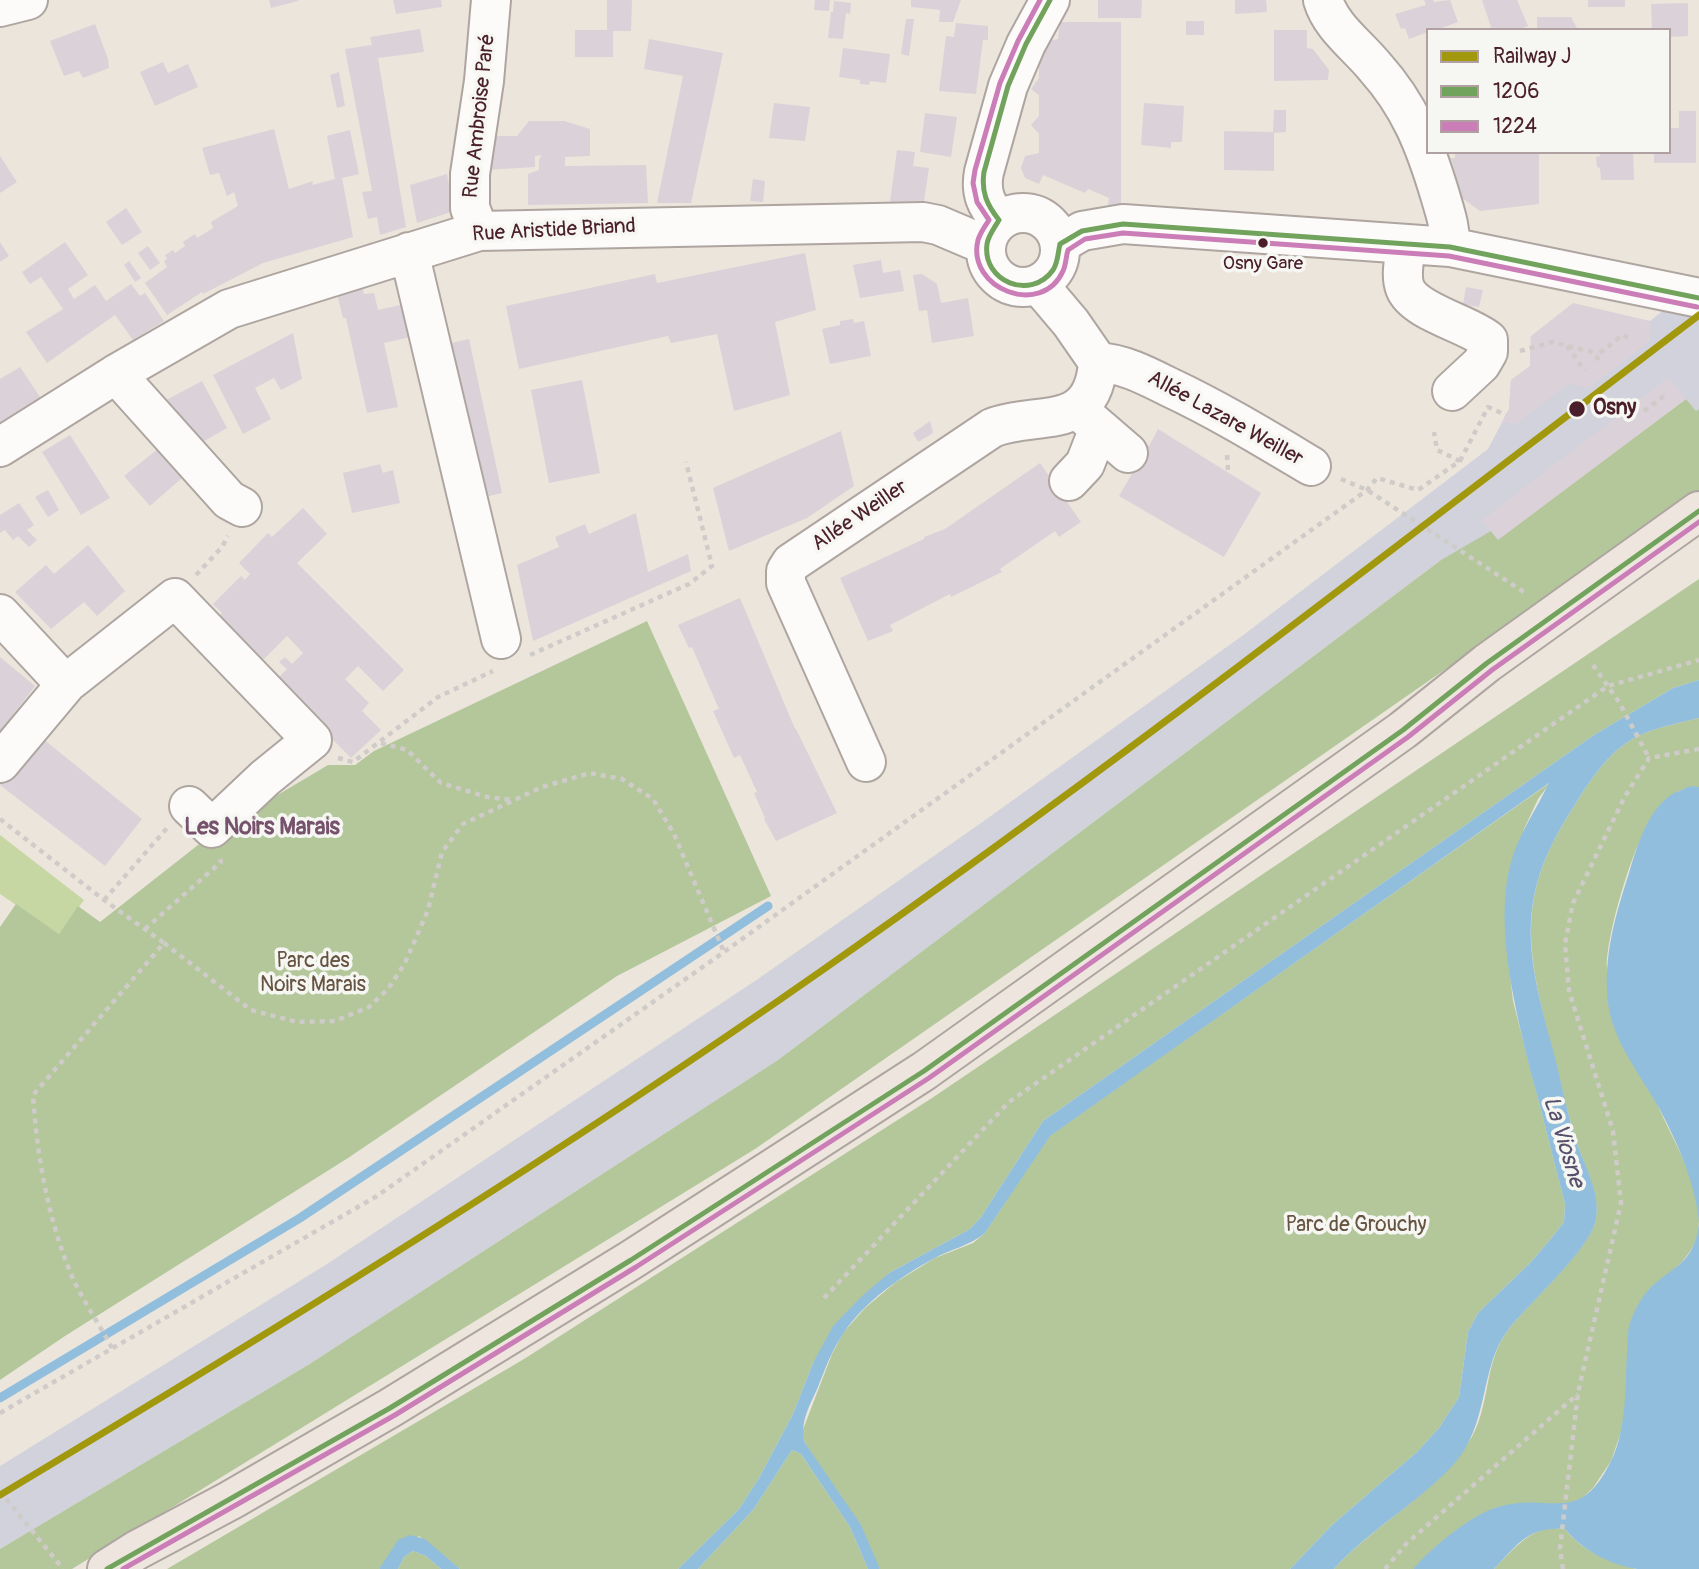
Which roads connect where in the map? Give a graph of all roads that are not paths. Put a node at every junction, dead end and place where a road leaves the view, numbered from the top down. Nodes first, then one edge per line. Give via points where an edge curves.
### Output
1 (28, 0) edge
2 (491, 0) edge
3 (1050, 0) edge
4 (1323, 0) edge
5 (0, 7) edge
6 (479, 231) junction
7 (992, 233) junction
8 (1060, 244) junction
9 (1406, 244) junction
10 (1450, 247) junction
11 (410, 251) junction
12 (1038, 284) junction
13 (1686, 295) edge
14 (1098, 362) junction
15 (116, 374) junction
16 (1452, 391) dead end
17 (1101, 430) junction
18 (0, 447) edge
19 (1311, 466) dead end
20 (1069, 481) dead end
21 (242, 507) road end
22 (1699, 511) edge
23 (1699, 543) edge
24 (0, 614) edge
25 (506, 651) road end
26 (67, 682) junction
27 (1403, 730) junction
28 (866, 762) dead end
29 (0, 763) edge
30 (201, 817) road end
31 (107, 1569) edge

1 - 5 street
2 - 6 street, Rue Ambroise Paré via 470,174 470,208
3 - 7 street via 1008,86 984,172 982,192
4 - 10 street via 1336,24 1378,70 1418,130 1451,234
6 - 7 street, Rue Aristide Briand via 923,222
6 - 11 street, Rue Aristide Briand
7 - 8 street via 1020,212 1042,217 1057,233
7 - 12 street via 986,258 991,271 1012,286
8 - 9 street via 1082,231 1123,224
8 - 12 street via 1056,268
9 - 10 street
9 - 16 street via 1403,277 1412,298 1488,340 1481,364
10 - 13 street
11 - 15 street, Rue Aristide Briand via 229,309
11 - 25 street
12 - 14 street
14 - 17 street via 1091,390
14 - 19 street, Allée Lazare Weiller via 1132,369 1213,408
15 - 18 street, Rue Aristide Briand
15 - 21 street via 229,500
17 - 20 street via 1085,464
17 - 28 street, Allée Weiller via 1056,418 1010,421 992,428 791,562 786,583
22 - 27 main road via 1487,663
23 - 27 main road
24 - 26 street
26 - 29 street
26 - 30 street via 175,598 312,740 265,778
27 - 31 main road via 901,1086 390,1408

